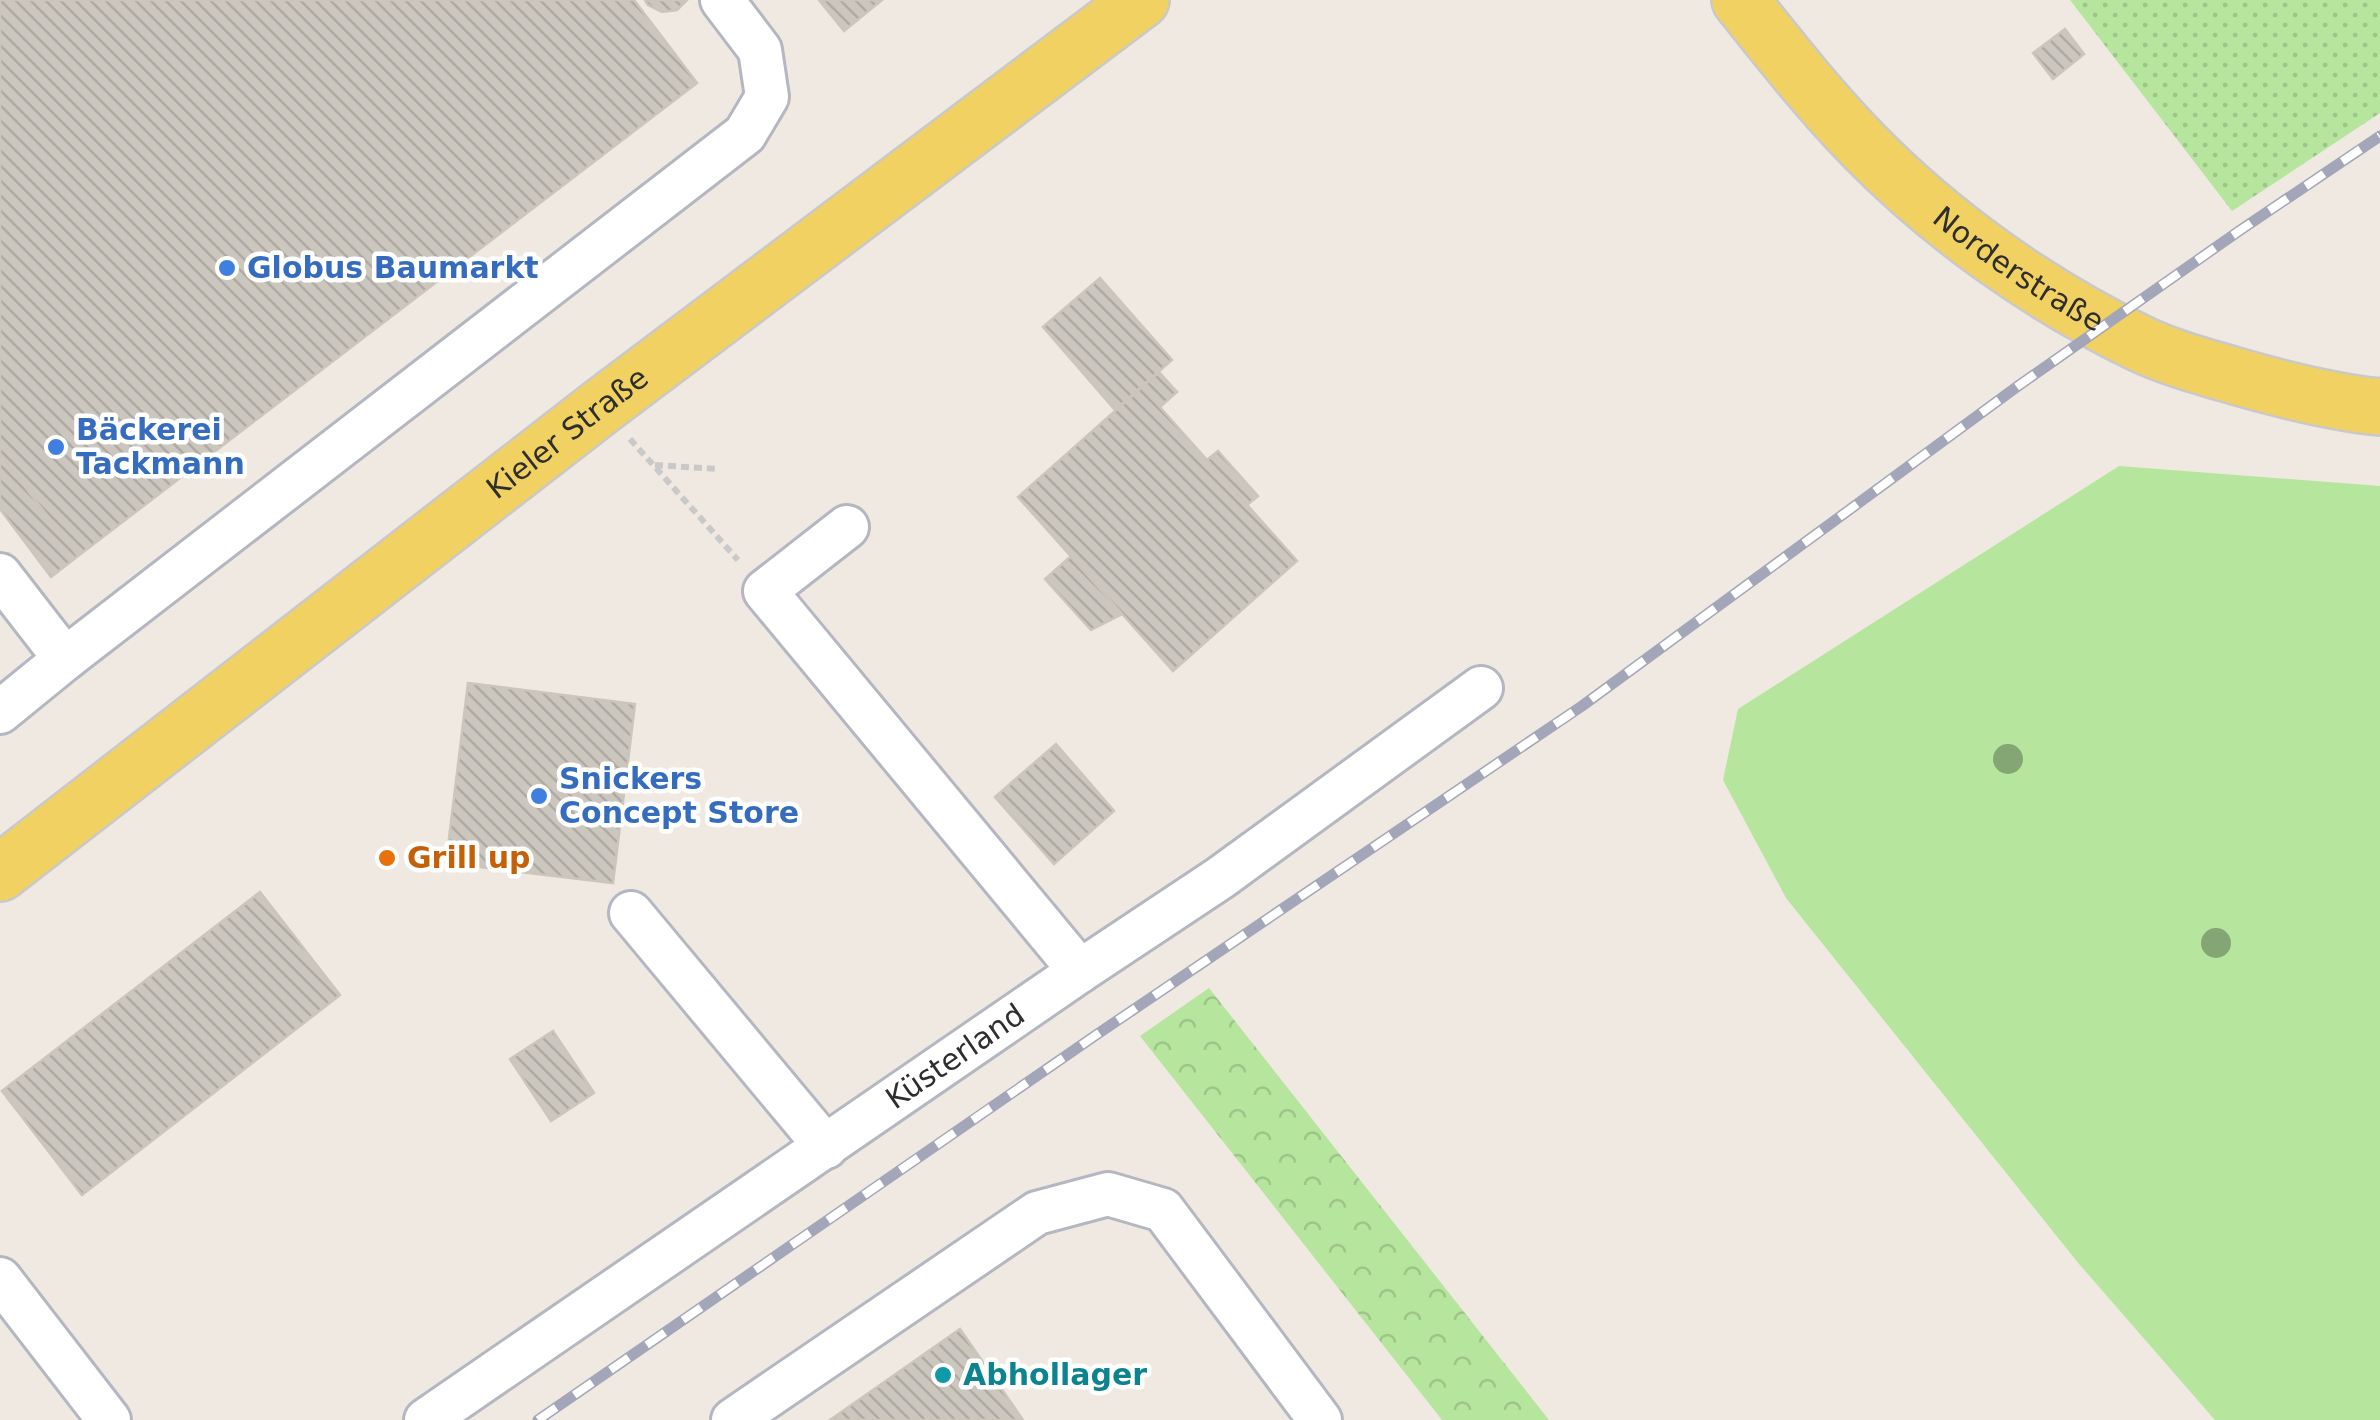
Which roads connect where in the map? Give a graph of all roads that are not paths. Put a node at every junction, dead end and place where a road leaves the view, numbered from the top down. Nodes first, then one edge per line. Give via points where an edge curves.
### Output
1 (722, 0) edge
2 (1141, 0) edge
3 (1740, 0) edge
4 (2380, 407) edge
5 (847, 527) dead end
6 (0, 575) edge
7 (65, 659) junction
8 (1481, 688) dead end
9 (0, 712) edge
10 (0, 872) edge
11 (631, 913) dead end
12 (1080, 970) junction
13 (826, 1147) junction
14 (0, 1279) edge
15 (108, 1420) edge
16 (426, 1420) edge
17 (733, 1420) edge
18 (1320, 1420) edge

1 - 7 street via 760,50 768,96 745,134
2 - 10 main road, Kieler Straße
3 - 4 main road, Norderstraße via 1812,90 1912,191 2072,308 2142,345 2205,367
5 - 12 street via 766,591
6 - 7 street
7 - 9 street
8 - 12 street, Küsterland via 1220,878
11 - 13 street
12 - 13 street, Küsterland
13 - 16 street, Küsterland
14 - 15 street
17 - 18 street via 1037,1213 1108,1194 1163,1210

